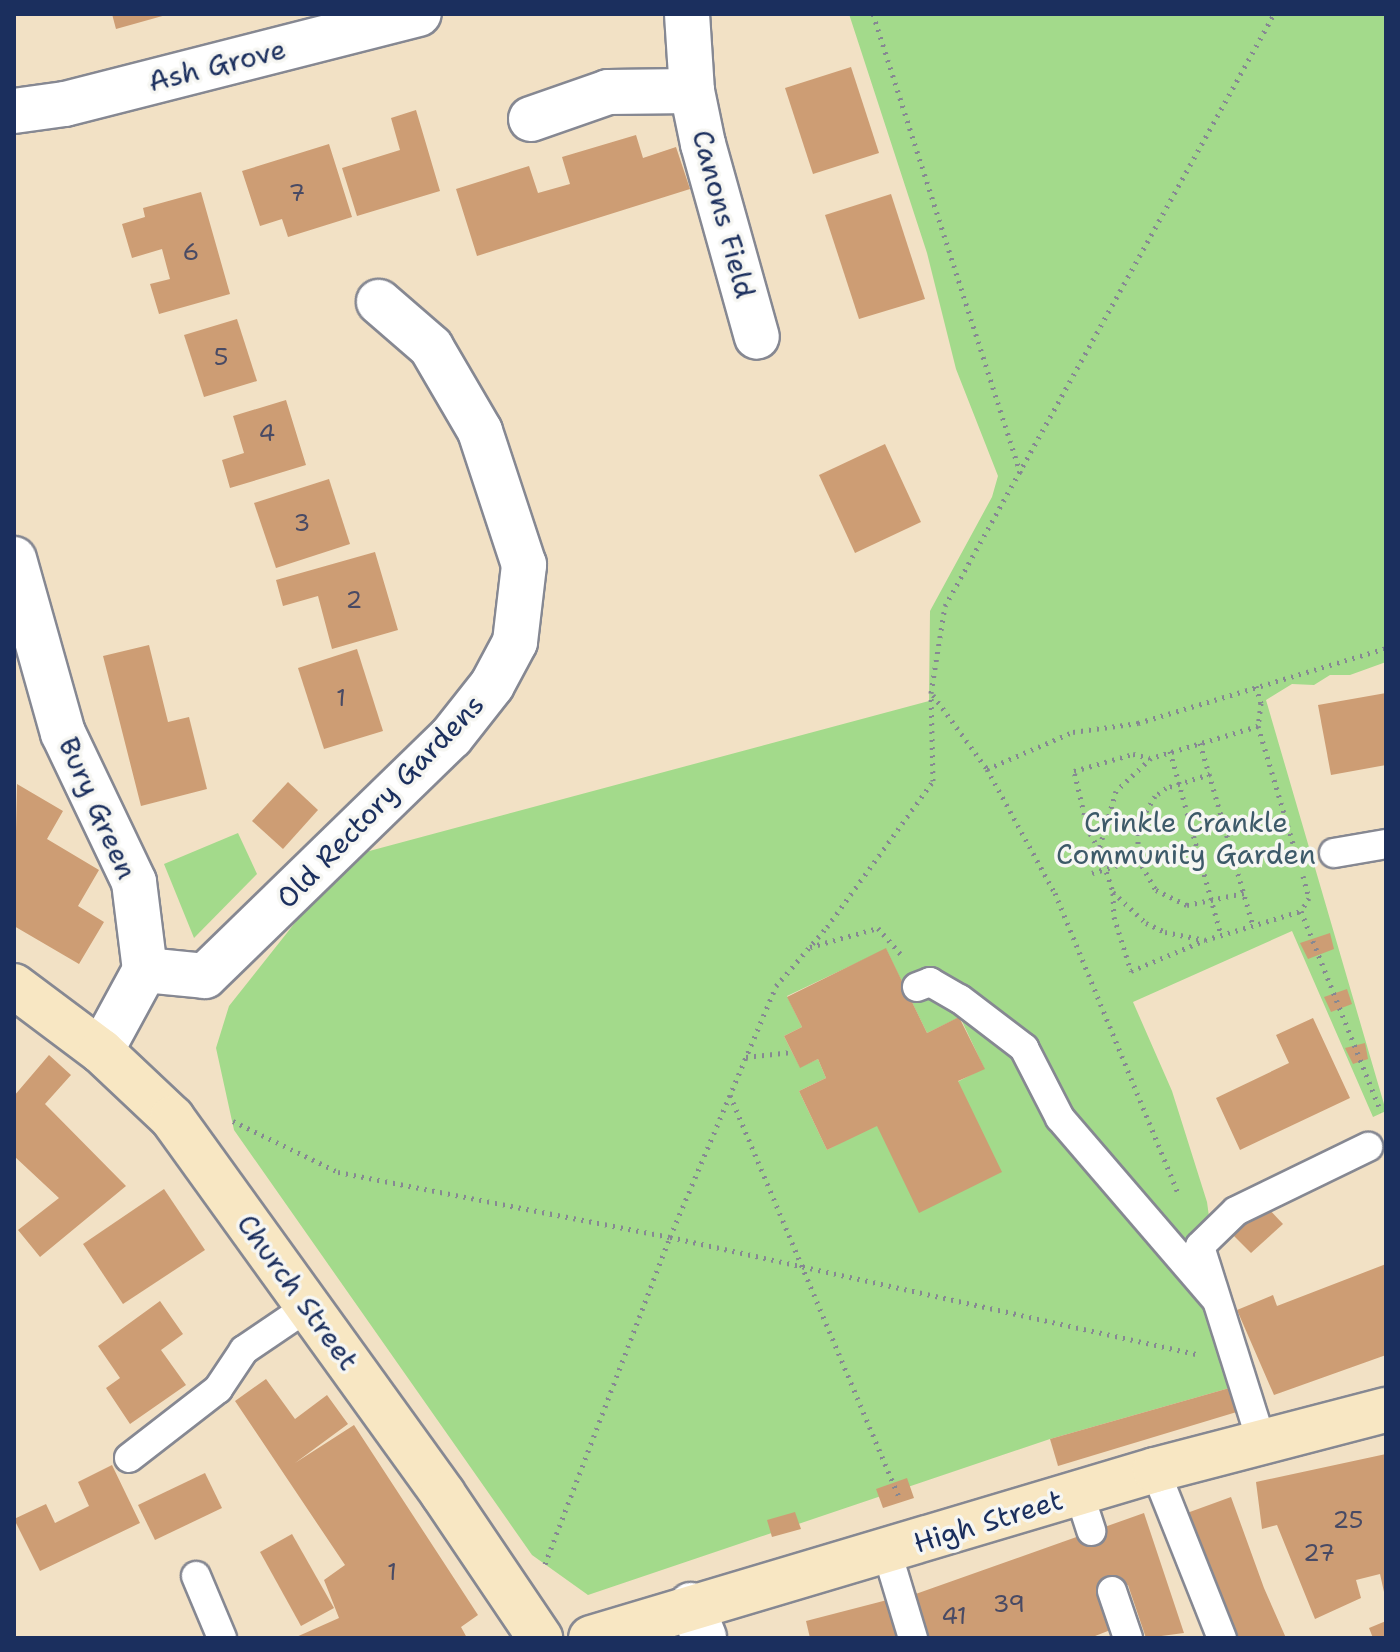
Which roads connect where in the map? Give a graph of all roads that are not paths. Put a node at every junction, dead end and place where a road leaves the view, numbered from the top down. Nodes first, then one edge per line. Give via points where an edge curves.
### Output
1 (419, 14) edge
2 (687, 14) edge
3 (692, 91) junction
4 (14, 111) edge
5 (531, 119) dead end
6 (379, 302) dead end
7 (757, 337) dead end
8 (14, 559) edge
9 (1386, 844) edge
10 (1334, 853) dead end
11 (145, 970) junction
12 (14, 986) edge
13 (917, 987) road end
14 (101, 1051) junction
15 (1368, 1147) dead end
16 (1214, 1297) junction
17 (309, 1306) junction
18 (1386, 1410) edge
19 (1261, 1440) junction
20 (129, 1458) dead end
21 (1155, 1470) junction
22 (902, 1548) junction
23 (196, 1576) dead end
24 (1112, 1591) dead end
25 (697, 1622) edge
26 (222, 1638) edge
27 (540, 1638) edge
28 (591, 1638) edge
29 (913, 1638) edge
30 (1128, 1638) edge
31 (1222, 1638) edge

1 - 4 street, Ash Grove via 65,104
2 - 3 street, Canons Field
3 - 5 street, Canons Field via 608,92
3 - 7 street, Canons Field
6 - 11 street, Old Rectory Gardens via 431,347 480,431 524,565 515,642 492,685 451,737 205,976
8 - 11 street, Bury Green via 63,733 134,882
9 - 10 lane
11 - 14 street
12 - 14 street, Church Street
13 - 16 lane via 930,982 950,993 1024,1048 1060,1118
14 - 17 street, Church Street via 172,1118
15 - 16 lane via 1236,1211 1200,1246
16 - 19 lane
17 - 20 lane via 244,1350 218,1389
17 - 27 street, Church Street
18 - 19 street, High Street
19 - 21 street, High Street
21 - 22 street, High Street via 1085,1512
21 - 31 lane
22 - 25 street, High Street
22 - 29 lane
23 - 26 lane
24 - 30 lane
25 - 28 street, High Street

